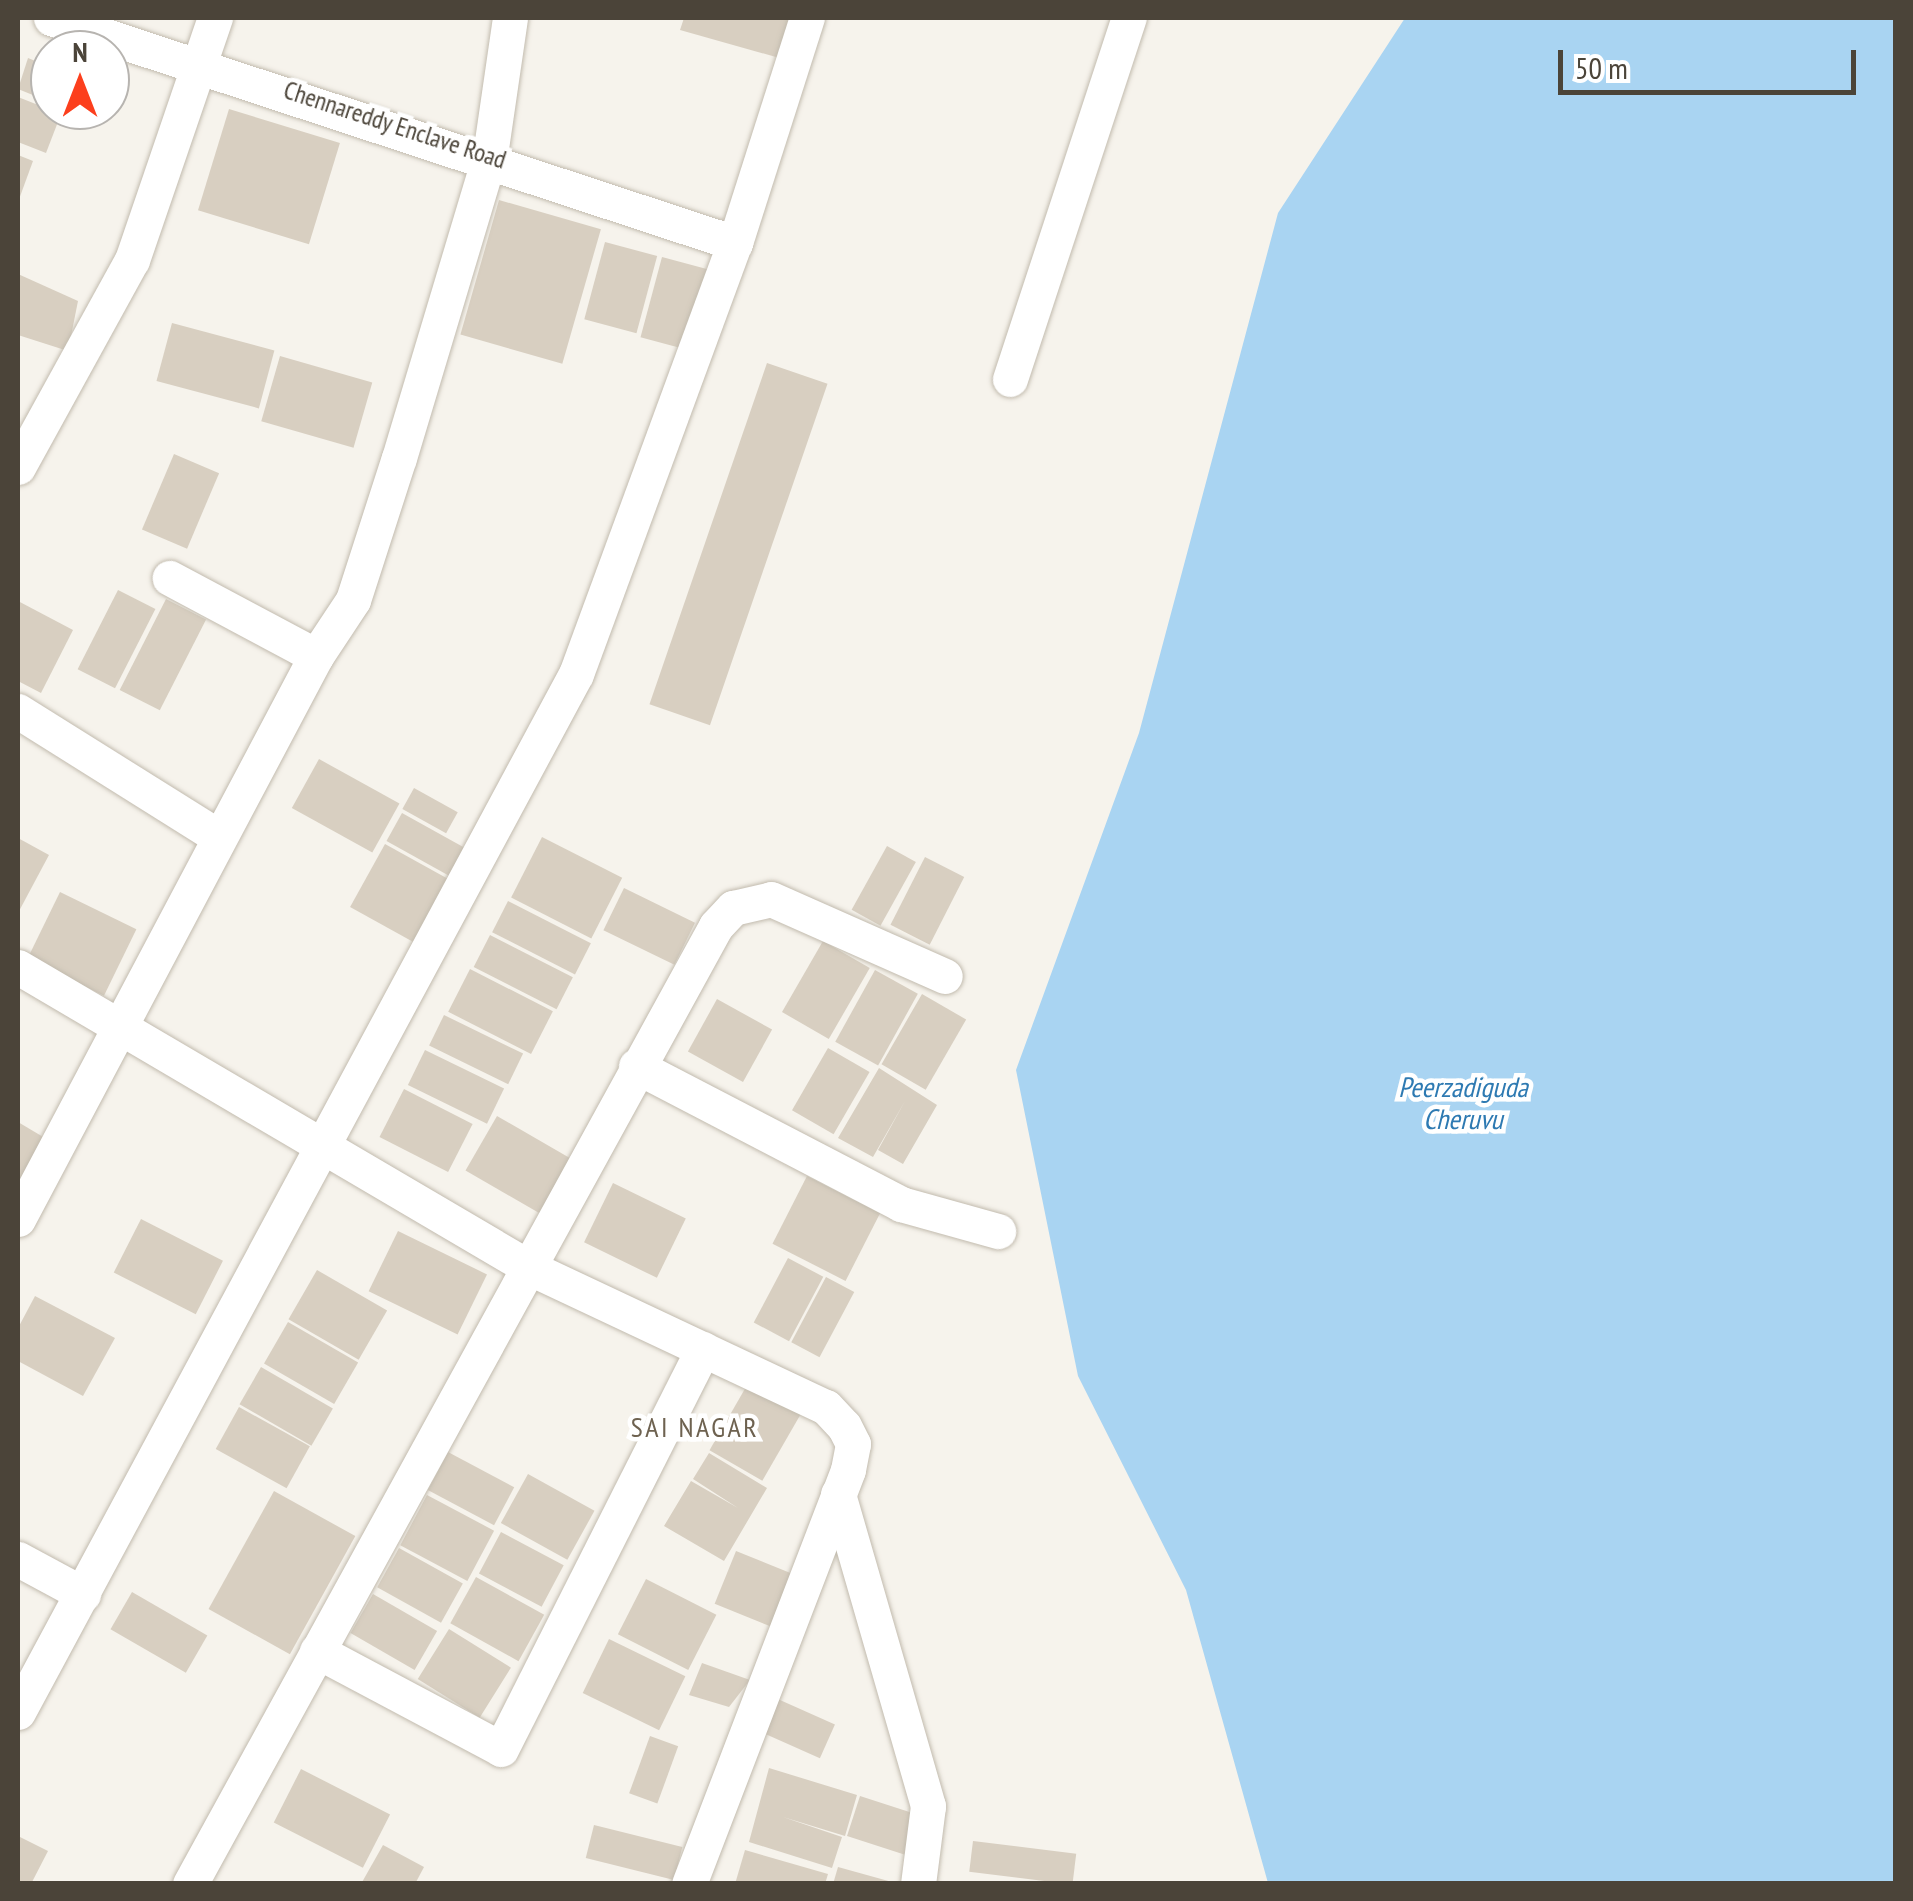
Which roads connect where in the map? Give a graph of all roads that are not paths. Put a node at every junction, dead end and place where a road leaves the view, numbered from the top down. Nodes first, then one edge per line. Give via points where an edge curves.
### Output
1 (51, 18) edge
2 (215, 18) edge
3 (510, 18) edge
4 (806, 18) edge
5 (1128, 18) edge
6 (204, 62) junction
7 (490, 155) junction
8 (735, 243) junction
9 (1010, 379) dead end
10 (18, 467) edge
11 (170, 578) dead end
12 (316, 656) junction
13 (18, 712) edge
14 (216, 834) junction
15 (18, 967) edge
16 (945, 976) dead end
17 (119, 1022) junction
18 (636, 1066) junction
19 (323, 1146) junction
20 (18, 1220) edge
21 (998, 1231) dead end
22 (530, 1268) junction
23 (703, 1349) junction
24 (838, 1494) junction
25 (18, 1559) edge
26 (83, 1594) junction
27 (318, 1651) junction
28 (18, 1712) edge
29 (190, 1884) edge
30 (689, 1884) edge
31 (918, 1884) edge

1 - 6 street, Chennareddy Enclave Road
2 - 6 street
3 - 7 street
4 - 8 street
5 - 9 street
6 - 7 street, Chennareddy Enclave Road
6 - 10 street via 132,260
7 - 8 street, Chennareddy Enclave Road
7 - 12 street via 353,600
8 - 19 street via 576,674
11 - 12 street
12 - 14 street
13 - 14 street
14 - 17 street
15 - 17 street
16 - 18 street via 755,899 716,926
17 - 19 street
17 - 20 street
18 - 21 street via 901,1204
18 - 22 street
19 - 22 street
19 - 26 street
22 - 23 street
22 - 27 street
23 - 24 street via 826,1407 844,1426 853,1444
23 - 27 street via 501,1749
24 - 30 street
24 - 31 street via 928,1806
25 - 26 street
26 - 28 street
27 - 29 street

